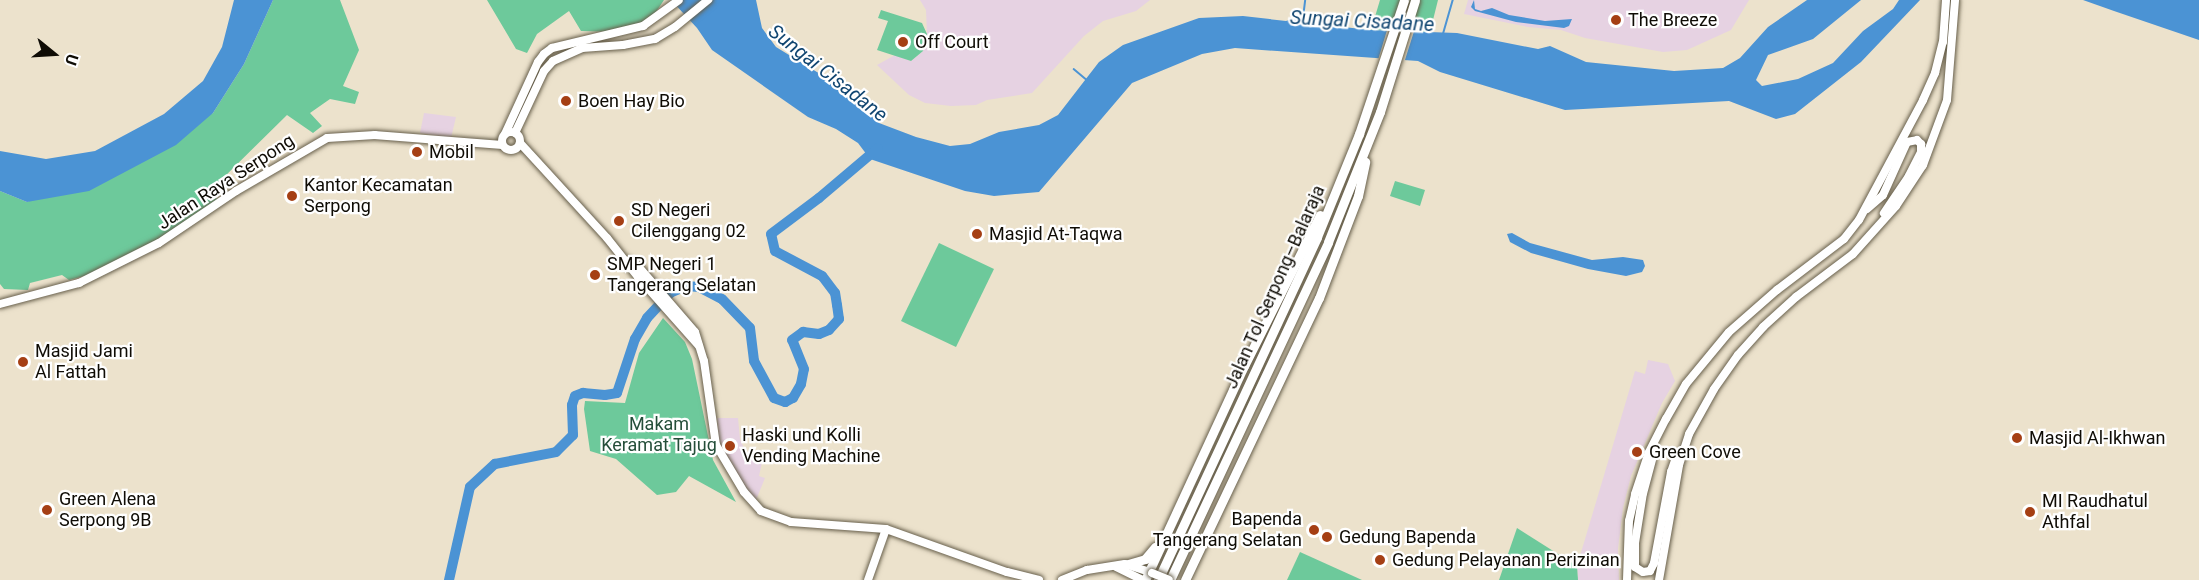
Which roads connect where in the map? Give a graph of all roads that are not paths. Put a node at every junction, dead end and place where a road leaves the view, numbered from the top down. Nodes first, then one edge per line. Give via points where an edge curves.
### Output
1 (679, 0) edge
2 (708, 0) edge
3 (1404, 0) edge
4 (1415, 0) edge
5 (1946, 0) edge
6 (1955, 0) edge
7 (1950, 17) junction
8 (515, 133) junction
9 (1371, 136) junction
10 (503, 139) junction
11 (517, 147) junction
12 (1867, 209) junction
13 (1314, 237) junction
14 (1864, 240) junction
15 (0, 304) edge
16 (1666, 419) junction
17 (1689, 434) junction
18 (1176, 513) junction
19 (886, 529) junction
20 (1202, 546) junction
21 (1128, 564) junction
22 (1116, 567) junction
23 (1149, 577) edge
24 (868, 580) edge
25 (1039, 580) edge
26 (1062, 580) edge
27 (1170, 580) edge
28 (1185, 580) edge
29 (1193, 580) edge
30 (1627, 580) edge
31 (1659, 580) edge

1 - 10 main road via 628,31 552,48 544,54
2 - 8 main road via 656,39 582,48 553,61 544,71
3 - 13 highway, Jalan Tol Serpong–Balaraja via 1359,134
4 - 9 highway, Jalan Tol Serpong–Balaraja
5 - 7 main road
6 - 7 main road
7 - 12 main road via 1935,73
7 - 14 main road via 1948,93 1932,144 1905,196
8 - 10 main road
8 - 11 main road
9 - 20 highway via 1358,196 1319,297
9 - 27 highway, Jalan Tol Serpong–Balaraja via 1328,242
10 - 11 main road via 508,150
10 - 15 main road, Jalan Raya Serpong via 479,142 375,135 327,138 117,265 79,283
11 - 19 main road via 627,261 638,267 654,290 695,332 711,398 716,445 744,492 761,511 791,522
12 - 14 main road via 1883,195 1907,142 1918,141 1922,150 1909,176
12 - 16 main road via 1844,239 1729,332 1686,384
13 - 18 highway via 1244,366
13 - 23 highway, Jalan Tol Serpong–Balaraja
14 - 17 main road via 1849,258 1796,297 1744,348 1714,389
16 - 17 main road via 1643,493 1635,543 1638,571 1647,572 1652,567 1671,472
16 - 30 main road via 1649,452 1635,494 1629,521
17 - 31 main road via 1676,482
18 - 21 highway via 1151,555
18 - 23 highway
19 - 24 main road
19 - 25 main road via 1007,573
20 - 28 highway
20 - 29 highway
21 - 22 main road
21 - 23 main road
22 - 23 main road
22 - 26 main road via 1087,570
23 - 27 main road, bridge

